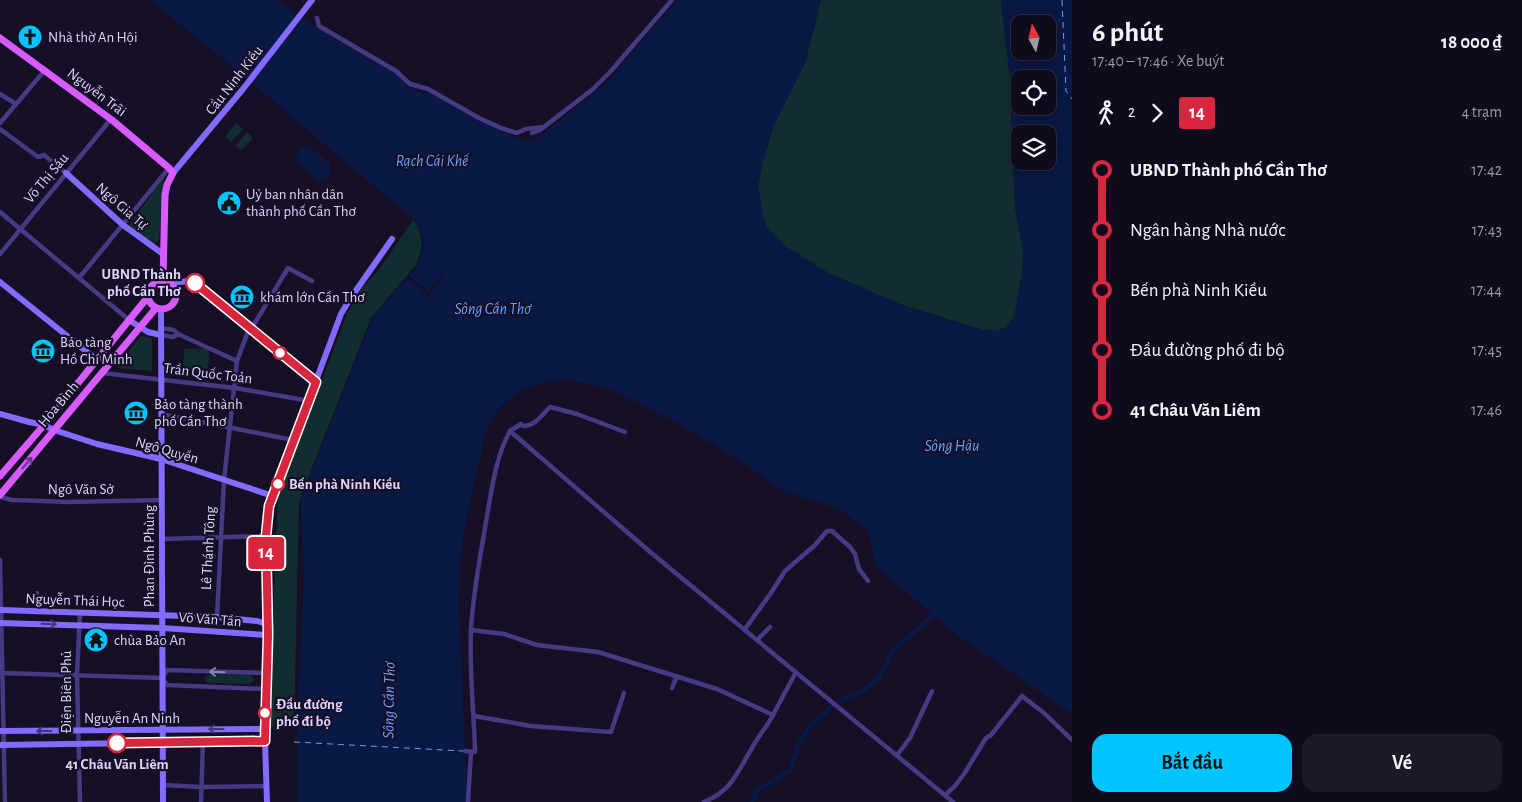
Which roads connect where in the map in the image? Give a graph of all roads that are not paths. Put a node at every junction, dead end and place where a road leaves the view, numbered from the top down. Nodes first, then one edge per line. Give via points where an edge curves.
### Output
1 (312, 0) edge
2 (672, 0) edge
3 (317, 18) dead end
4 (0, 38) edge
5 (45, 70) junction
6 (0, 94) edge
7 (16, 104) junction
8 (111, 119) junction
9 (0, 123) edge
10 (544, 127) junction
11 (0, 129) edge
12 (532, 132) dead end
13 (171, 170) junction
14 (66, 173) junction
15 (0, 212) edge
16 (124, 225) junction
17 (20, 229) junction
18 (392, 239) dead end
19 (0, 254) edge
20 (163, 254) junction
21 (79, 278) junction
22 (163, 280) junction
23 (312, 281) dead end
24 (0, 282) edge
25 (171, 283) junction
26 (147, 298) junction
27 (158, 308) junction
28 (129, 320) junction
29 (140, 328) junction
30 (249, 328) junction
31 (161, 332) junction
32 (97, 360) junction
33 (237, 361) junction
34 (102, 373) junction
35 (161, 380) junction
36 (316, 382) junction
37 (234, 388) junction
38 (310, 401) junction
39 (0, 414) edge
40 (161, 414) junction
41 (44, 425) junction
42 (230, 428) junction
43 (54, 430) junction
44 (510, 431) junction
45 (625, 432) dead end
46 (293, 440) junction
47 (161, 459) junction
48 (0, 476) edge
49 (224, 480) junction
50 (0, 496) edge
51 (273, 496) junction
52 (162, 500) junction
53 (266, 536) junction
54 (220, 538) junction
55 (162, 539) junction
56 (0, 560) edge
57 (868, 581) dead end
58 (37, 593) dead end
59 (1, 610) edge
60 (37, 611) junction
61 (80, 613) junction
62 (162, 616) junction
63 (217, 617) junction
64 (1, 623) edge
65 (267, 624) junction
66 (79, 625) junction
67 (770, 627) dead end
68 (162, 628) junction
69 (471, 630) junction
70 (745, 630) junction
71 (268, 635) junction
72 (757, 640) junction
73 (796, 672) junction
74 (1, 673) edge
75 (266, 673) junction
76 (78, 675) junction
77 (677, 676) junction
78 (163, 678) junction
79 (672, 688) dead end
80 (265, 689) junction
81 (932, 691) dead end
82 (624, 693) dead end
83 (773, 715) junction
84 (474, 716) junction
85 (265, 729) junction
86 (79, 730) junction
87 (163, 730) junction
88 (1, 731) edge
89 (1072, 740) edge
90 (265, 741) junction
91 (163, 742) junction
92 (203, 742) junction
93 (79, 744) junction
94 (2, 745) edge
95 (896, 755) junction
96 (163, 785) junction
97 (267, 786) junction
98 (201, 787) junction
99 (945, 795) junction
100 (5, 802) edge
101 (80, 802) edge
102 (163, 802) edge
103 (201, 802) edge
104 (267, 802) edge
105 (468, 802) edge
106 (704, 802) edge
107 (953, 802) edge

1 - 13 street, Cầu Ninh Kiều via 191,153
2 - 10 street via 612,71
3 - 10 street via 319,26 400,74 410,84 428,89 479,118 517,133
4 - 5 main road, Nguyễn Trãi
5 - 7 street
5 - 8 main road, Nguyễn Trãi
6 - 7 street
7 - 9 street
8 - 13 main road, Nguyễn Trãi
8 - 14 street, Võ Thị Sáu
10 - 12 street
11 - 14 street via 38,157 44,155
13 - 16 street
13 - 20 main road via 165,195
14 - 16 street, Ngô Gia Tự
14 - 17 street, Võ Thị Sáu
15 - 17 street
16 - 20 street, Ngô Gia Tự
16 - 21 street
17 - 19 street, Võ Thị Sáu
17 - 21 street
18 - 36 street via 341,314
20 - 22 main road
21 - 28 street
22 - 25 main road
22 - 26 main road via 151,285
23 - 30 street, Lê Thánh Tông via 288,268
24 - 32 street
25 - 27 main road via 176,298 170,306
25 - 30 street via 195,283
26 - 27 main road via 152,306
26 - 28 main road, Hòa Bình
27 - 29 main road, Hòa Bình
27 - 31 street, Phan Đình Phùng
28 - 29 street
28 - 32 main road, Hòa Bình
29 - 31 street
29 - 34 main road, Hòa Bình
30 - 33 street, Lê Thánh Tông
30 - 36 street
31 - 33 street via 174,330
31 - 35 street, Phan Đình Phùng
32 - 41 main road, Hòa Bình
33 - 37 street, Lê Thánh Tông
34 - 35 street, Trần Quốc Toản
34 - 43 main road, Hòa Bình
35 - 37 street, Trần Quốc Toản
35 - 40 street, Phan Đình Phùng
36 - 38 street
37 - 38 street, Trần Quốc Toản
37 - 42 street, Lê Thánh Tông
38 - 46 street
39 - 41 street
40 - 42 street
40 - 47 street, Phan Đình Phùng
41 - 43 street, Ngô Quyền
41 - 48 main road, Hòa Bình
42 - 46 street
42 - 49 street, Lê Thánh Tông
43 - 47 street, Ngô Quyền
50 -> 43 main road, Hòa Bình
44 - 45 street via 520,424 528,426 534,423 553,407
44 - 69 street via 490,500
44 - 70 street
46 - 51 street
47 - 49 street, Ngô Quyền
47 - 52 street, Phan Đình Phùng
49 - 51 street, Ngô Quyền
49 - 54 street, Lê Thánh Tông
50 - 52 street, Ngô Văn Sở via 12,500 69,502
51 - 53 street
52 - 55 street, Phan Đình Phùng
53 - 54 street
53 - 65 street
54 - 55 street
54 - 63 street, Lê Thánh Tông
55 - 62 street, Phan Đình Phùng
56 - 59 street
57 - 70 street via 859,570 856,554 832,531 827,531 816,545 787,569
58 - 60 street
59 - 60 street, Nguyễn Thái Học
59 - 64 street
60 - 61 street, Nguyễn Thái Học
61 - 62 street, Nguyễn Thái Học
61 - 66 street, Điện Biên Phủ
62 - 63 street, Nguyễn Thái Học
62 - 68 street, Phan Đình Phùng
63 - 65 street, Nguyễn Thái Học
64 -> 66 street, Võ Văn Tần
64 - 74 street
65 - 71 street
66 - 68 street, Võ Văn Tần
66 - 76 street, Điện Biên Phủ
67 - 72 street
68 - 71 street, Võ Văn Tần
68 - 78 street, Phan Đình Phùng
69 - 77 street via 504,634 537,645 598,652
69 - 84 street
70 - 72 street
71 - 75 street
72 - 73 street
73 - 83 street
73 - 95 street
74 - 76 street
74 - 88 street
75 -> 78 street via 167,670
75 - 80 street
76 - 78 street
76 - 86 street, Điện Biên Phủ
77 - 79 street
77 - 83 street via 717,689
78 - 80 street via 167,685
78 - 87 street, Phan Đình Phùng
80 - 85 street
81 - 95 street via 910,738
82 - 84 street via 611,732 532,726
83 - 106 street via 733,781 723,792
84 - 105 street via 475,752 468,751
85 -> 87 street, Nguyễn An Ninh
85 - 90 street
86 - 87 street, Nguyễn An Ninh
86 -> 88 street, Nguyễn An Ninh
86 - 93 street, Điện Biên Phủ
87 - 91 street, Phan Đình Phùng
88 - 94 street
89 - 99 street via 1022,696 986,738 955,786
90 - 92 street
90 - 97 street
91 - 92 street
91 - 93 street
91 - 96 street, Phan Đình Phùng
92 - 98 street
93 - 94 street
93 - 101 street, Điện Biên Phủ
94 - 100 street
95 - 99 street
96 - 98 street
96 - 102 street, Phan Đình Phùng
97 - 98 street
97 - 104 street
98 - 103 street
99 - 107 street

